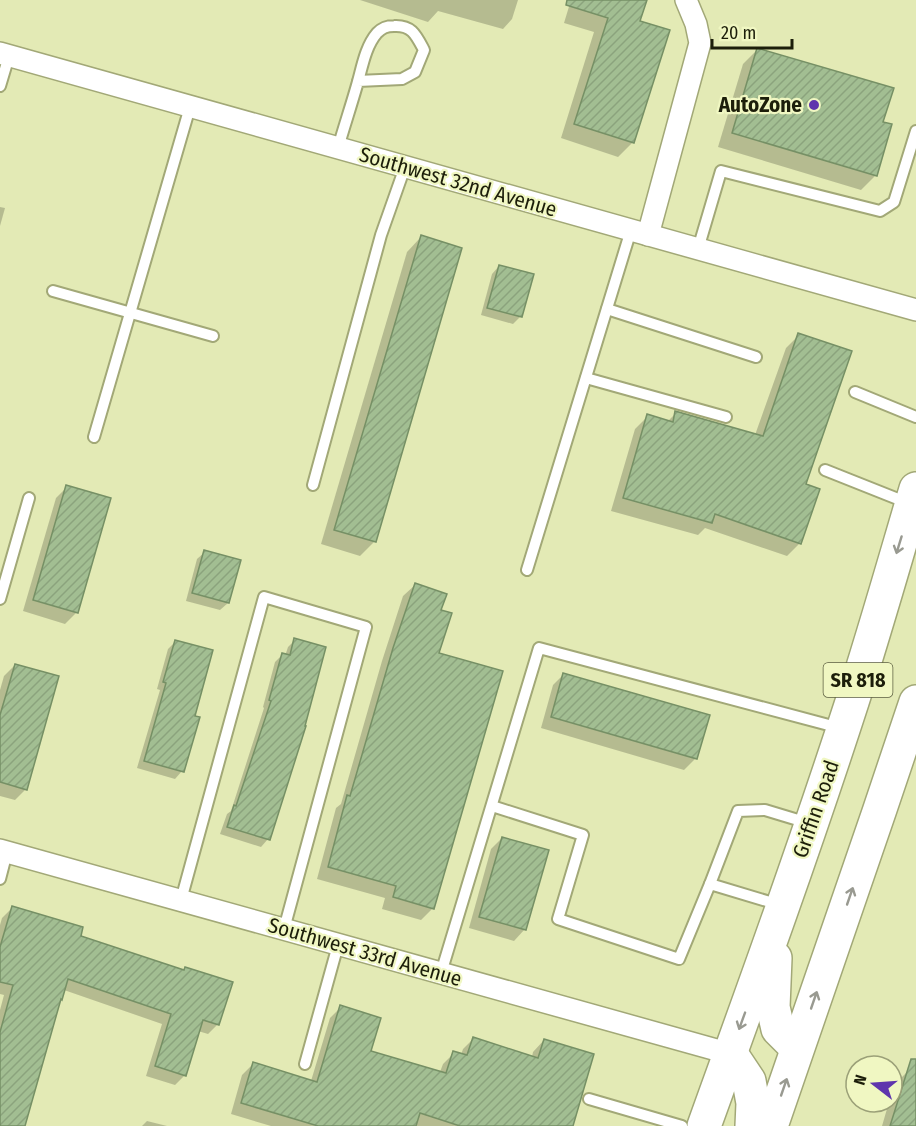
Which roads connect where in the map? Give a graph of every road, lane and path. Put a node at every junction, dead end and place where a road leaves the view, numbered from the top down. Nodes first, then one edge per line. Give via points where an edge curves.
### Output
1 (686, 0) edge
2 (4, 55) edge
3 (358, 81) junction
4 (0, 86) edge
5 (190, 107) junction
6 (916, 131) edge
7 (338, 148) junction
8 (405, 167) junction
9 (639, 232) junction
10 (698, 249) junction
11 (54, 291) dead end
12 (607, 309) junction
13 (916, 310) edge
14 (130, 312) junction
15 (213, 336) dead end
16 (756, 357) dead end
17 (586, 378) junction
18 (855, 392) dead end
19 (726, 417) dead end
20 (916, 417) edge
21 (93, 436) dead end
22 (825, 470) dead end
23 (313, 485) dead end
24 (914, 496) edge
25 (29, 498) dead end
26 (527, 570) dead end
27 (0, 599) edge
28 (916, 702) edge
29 (843, 728) junction
30 (492, 806) junction
31 (811, 823) junction
32 (4, 851) edge
33 (0, 879) edge
34 (710, 884) junction
35 (180, 900) junction
36 (779, 916) junction
37 (284, 929) junction
38 (338, 945) junction
39 (441, 973) junction
40 (797, 1048) junction
41 (730, 1054) junction
42 (305, 1064) dead end
43 (588, 1099) dead end
44 (682, 1126) edge
45 (704, 1126) edge
46 (752, 1126) edge
47 (771, 1126) edge

1 - 9 street via 700,43
2 - 4 lane
2 - 5 street, Southwest 32nd Avenue
3 - 3 lane via 367,50 385,27 401,25 417,36 424,50 414,72 402,79
3 - 7 lane
5 - 7 street, Southwest 32nd Avenue
5 - 14 lane
6 - 10 lane via 894,202 880,211 721,171
7 - 8 street, Southwest 32nd Avenue
8 - 9 street, Southwest 32nd Avenue
8 - 23 lane via 381,235
9 - 10 street, Southwest 32nd Avenue
9 - 12 lane
10 - 13 street, Southwest 32nd Avenue
11 - 14 lane
12 - 16 lane
12 - 17 lane
14 - 15 lane
14 - 21 lane
17 - 19 lane
17 - 26 lane
18 - 20 lane
22 - 24 lane
24 -> 29 main road, Griffin Road / SR 818
25 - 27 lane
40 -> 28 main road, SR 818
29 - 30 lane via 538,648
29 - 31 main road, Griffin Road / SR 818
30 - 34 lane via 583,835 558,919 679,959
30 - 39 lane
31 - 34 lane via 765,810 738,811
31 - 36 main road, Griffin Road / SR 818
32 - 33 lane
32 - 35 street, Southwest 33rd Avenue
34 - 36 lane
35 - 37 street, Southwest 33rd Avenue
35 - 37 lane via 264,597 366,627
36 - 40 main road via 773,1007 778,1029
36 -> 41 main road, Griffin Road / SR 818
37 - 38 street, Southwest 33rd Avenue
38 - 39 street, Southwest 33rd Avenue
38 - 42 lane
39 - 41 street, Southwest 33rd Avenue
47 -> 40 main road, SR 818
41 - 45 main road, Griffin Road / SR 818
41 - 46 main road via 749,1081
43 - 44 lane

